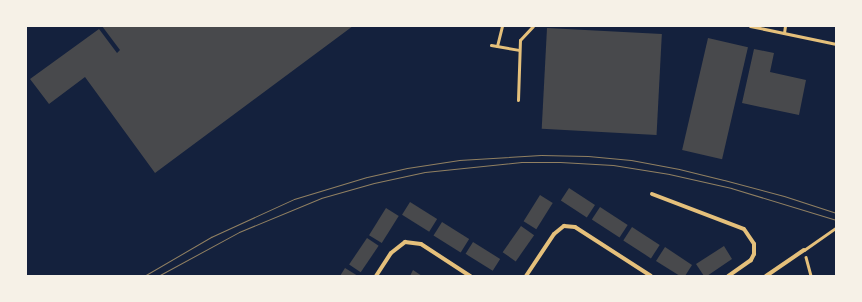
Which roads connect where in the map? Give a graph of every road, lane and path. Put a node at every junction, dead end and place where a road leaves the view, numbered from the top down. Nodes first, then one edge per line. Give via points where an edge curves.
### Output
1 (502, 26) edge
2 (533, 26) edge
3 (750, 26) edge
4 (786, 26) edge
5 (784, 33) junction
6 (836, 44) edge
7 (491, 45) dead end
8 (497, 46) junction
9 (519, 50) junction
10 (518, 100) dead end
11 (652, 194) dead end
12 (836, 228) edge
13 (804, 250) junction
14 (376, 276) edge
15 (470, 276) edge
16 (526, 276) edge
17 (651, 276) edge
18 (728, 276) edge
19 (766, 276) edge
20 (811, 276) edge

1 - 8 lane
2 - 9 lane via 520,40
3 - 5 lane
4 - 5 lane
5 - 6 lane
7 - 8 lane
8 - 9 lane
9 - 10 lane
11 - 18 street via 744,229 754,244 754,254 751,260
12 - 13 lane
13 - 19 street
13 - 20 path
14 - 15 street via 391,253 404,242 421,244
16 - 17 street via 554,234 564,226 575,227

